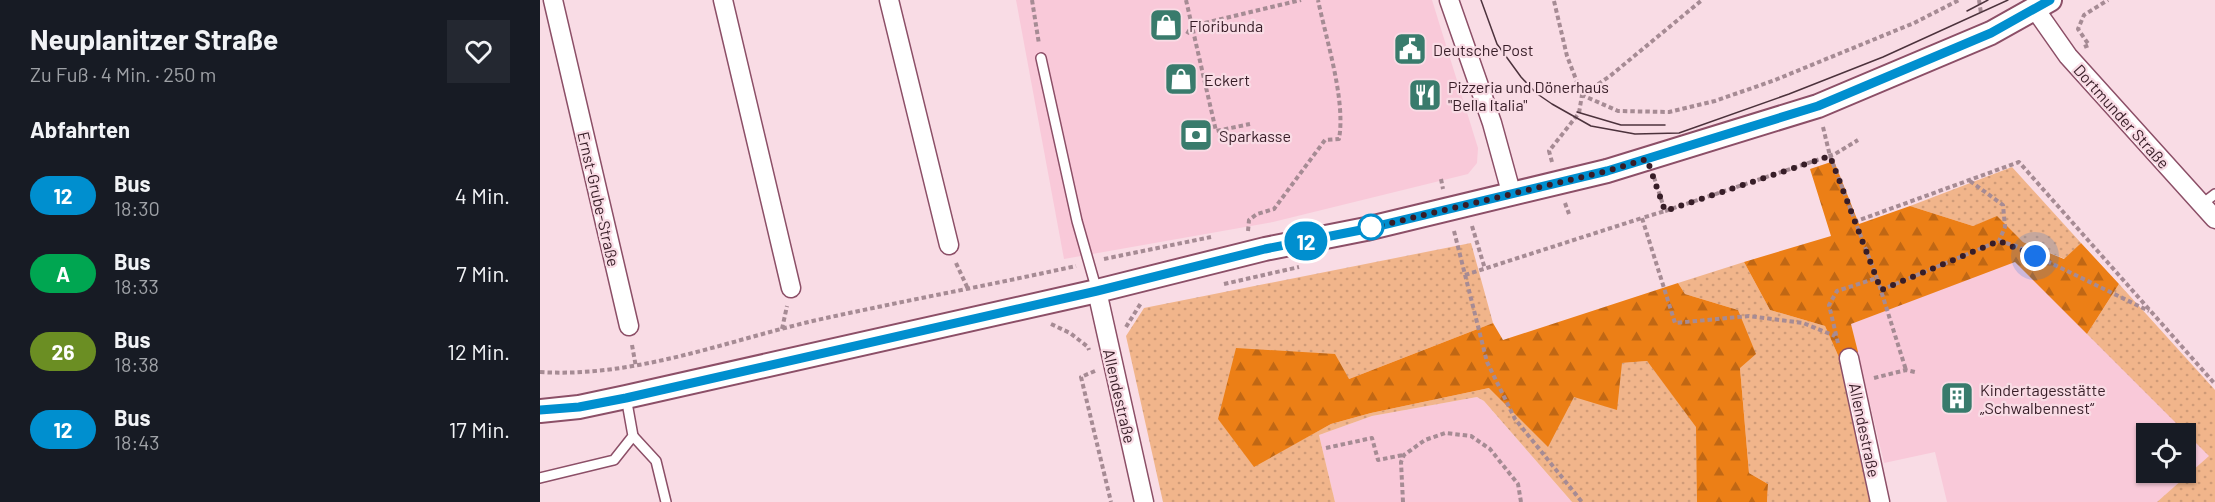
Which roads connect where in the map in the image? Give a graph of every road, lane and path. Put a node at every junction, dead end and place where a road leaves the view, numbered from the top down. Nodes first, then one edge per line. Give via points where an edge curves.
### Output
1 (553, 0) edge
2 (723, 0) edge
3 (889, 0) edge
4 (1032, 0) edge
5 (1186, 0) edge
6 (1301, 0) edge
7 (1318, 0) edge
8 (1449, 0) edge
9 (1555, 0) edge
10 (1702, 0) edge
11 (1959, 0) edge
12 (2109, 0) edge
13 (2042, 5) edge
14 (1192, 26) junction
15 (1187, 34) dead end
16 (2068, 56) junction
17 (1041, 58) joint
18 (1582, 95) junction
19 (1818, 106) junction
20 (1250, 124) dead end
21 (1858, 140) dead end
22 (1830, 156) junction
23 (1647, 159) junction
24 (1441, 180) dead end
25 (1970, 181) junction
26 (1556, 182) junction
27 (1511, 192) junction
28 (2209, 199) edge
29 (1448, 207) junction
30 (1665, 211) junction
31 (1569, 213) dead end
32 (1642, 218) junction
33 (2215, 219) edge
34 (1854, 222) junction
35 (1454, 232) junction
36 (1238, 233) dead end
37 (1443, 234) dead end
38 (1218, 236) dead end
39 (1999, 241) junction
40 (949, 245) joint
41 (1089, 263) junction
42 (1304, 266) dead end
43 (1485, 269) junction
44 (1465, 275) junction
45 (1877, 278) junction
46 (1223, 285) dead end
47 (791, 288) dead end
48 (968, 290) junction
49 (1881, 290) junction
50 (1097, 291) junction
51 (1143, 302) dead end
52 (2151, 312) junction
53 (629, 326) joint
54 (1043, 326) dead end
55 (1124, 330) dead end
56 (1090, 355) dead end
57 (1849, 358) dead end
58 (1093, 364) dead end
59 (636, 366) junction
60 (1906, 370) junction
61 (540, 372) edge
62 (1915, 372) dead end
63 (1855, 383) junction
64 (2215, 384) edge
65 (626, 398) junction
66 (579, 407) junction
67 (540, 411) edge
68 (540, 423) edge
69 (633, 436) junction
70 (1326, 448) dead end
71 (1404, 455) junction
72 (540, 478) edge
73 (666, 502) edge
74 (1111, 502) edge
75 (1144, 502) edge
76 (1403, 502) edge
77 (1521, 502) edge
78 (1582, 502) edge
79 (1880, 502) edge

1 - 53 street, Ernst-Grube-Straße
2 - 47 street
3 - 40 street
4 - 17 path
5 - 14 path
6 - 14 path
7 - 36 path via 1339,100 1339,139 1325,140 1274,209 1257,214 1249,220 1249,231
8 - 27 street via 1492,123
9 - 18 path via 1567,56
10 - 18 path
11 - 18 path via 1914,23 1775,80 1704,104 1669,112 1618,111
12 - 16 path via 2084,15 2078,29 2089,45
13 - 16 street, Dortmunder Straße
13 - 19 street via 1991,33
14 - 15 path
14 - 20 path via 1216,131
16 - 28 street, Dortmunder Straße
17 - 41 lane
18 - 26 path via 1579,113 1549,151
19 - 22 path
19 - 23 street
21 - 22 path
22 - 30 path
22 - 34 path
23 - 26 street
23 - 30 path
24 - 29 path
25 - 34 path
25 - 39 path via 2003,205 2005,227
25 - 52 path via 2019,162
26 - 27 street
26 - 31 path
27 - 29 street
28 - 33 street, Dortmunder Straße
29 - 35 path
29 - 50 street
30 - 32 path
32 - 43 path
32 - 45 path via 1675,323 1749,316 1803,323 1835,336 1829,305 1837,291
34 - 45 path
35 - 37 path
35 - 43 path via 1472,226
35 - 44 path
38 - 41 path
39 - 49 path
39 - 52 path
40 - 48 path
41 - 48 path
41 - 50 lane
42 - 46 path
43 - 44 path
44 - 78 path via 1487,362 1515,419
45 - 49 path
48 - 59 path via 816,320
49 - 60 path
50 - 65 street
50 - 75 street, Allendestraße
51 - 55 path
52 - 64 path
53 - 59 path
54 - 56 path via 1053,324 1070,333 1088,347
57 - 63 street, Allendestraße
58 - 74 path via 1095,372 1081,377
59 - 61 path
59 - 65 path
60 - 62 path
60 - 63 path
63 - 79 street, Allendestraße
65 - 66 street
65 - 69 lane
66 - 67 street
66 - 68 street
69 - 72 lane via 614,460
69 - 73 lane via 656,461
70 - 71 path via 1372,438 1378,460
71 - 76 path
71 - 77 path via 1425,440 1445,433 1471,436 1490,449 1518,484

